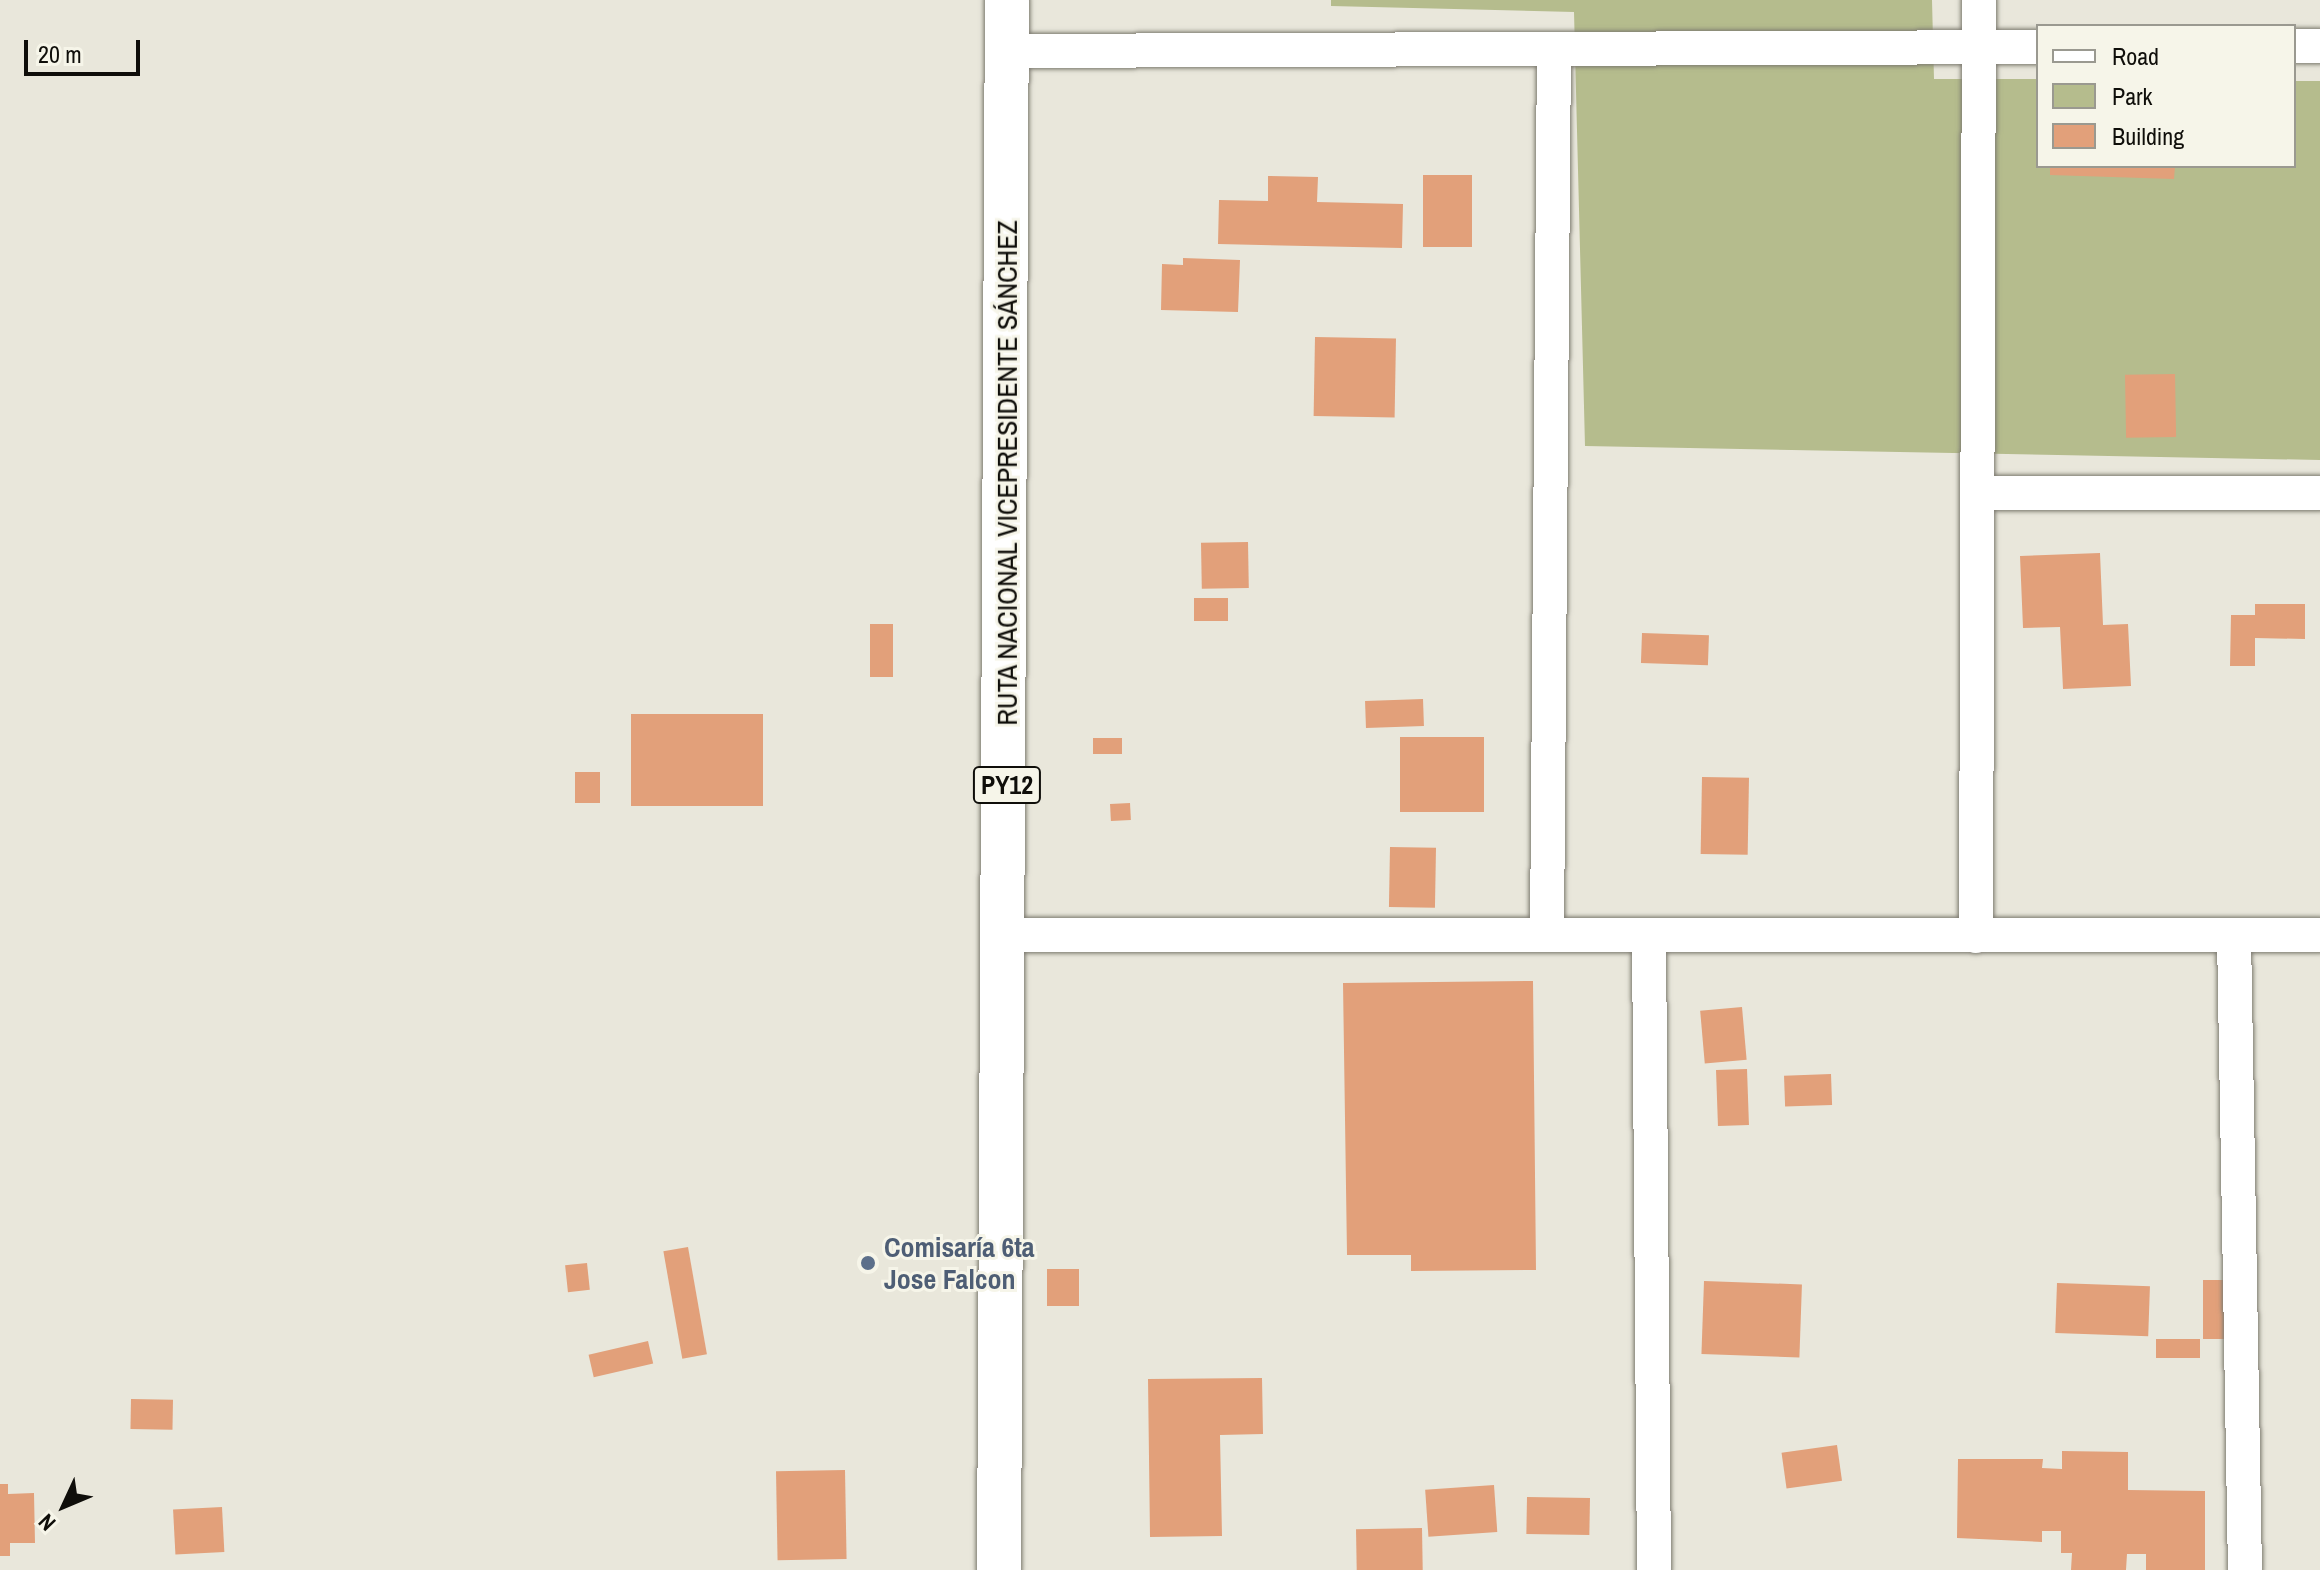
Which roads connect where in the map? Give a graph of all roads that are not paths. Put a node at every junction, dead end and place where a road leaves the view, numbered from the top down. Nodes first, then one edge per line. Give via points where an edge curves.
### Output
1 (1007, 0) edge
2 (1979, 0) edge
3 (2296, 46) edge
4 (2320, 46) edge
5 (1979, 47) junction
6 (2036, 47) edge
7 (1554, 50) junction
8 (1007, 51) junction
9 (1977, 493) junction
10 (2320, 493) edge
11 (1007, 935) junction
12 (1547, 935) junction
13 (2234, 935) junction
14 (2320, 935) edge
15 (1976, 936) junction
16 (1649, 937) junction
17 (999, 1570) edge
18 (1654, 1570) edge
19 (2245, 1570) edge

1 - 8 highway, RUTA NACIONAL VICEPRESIDENTE SÁNCHEZ / PY12
2 - 5 street
3 - 4 street
5 - 6 street
5 - 7 street
5 - 9 street
7 - 8 street
7 - 12 street
8 - 11 highway, RUTA NACIONAL VICEPRESIDENTE SÁNCHEZ / PY12
9 - 10 street
9 - 15 street
11 - 12 street
11 - 17 highway, RUTA NACIONAL VICEPRESIDENTE SÁNCHEZ / PY12
12 - 16 street
13 - 14 street
13 - 15 street
13 - 19 street
15 - 16 street
16 - 18 street

